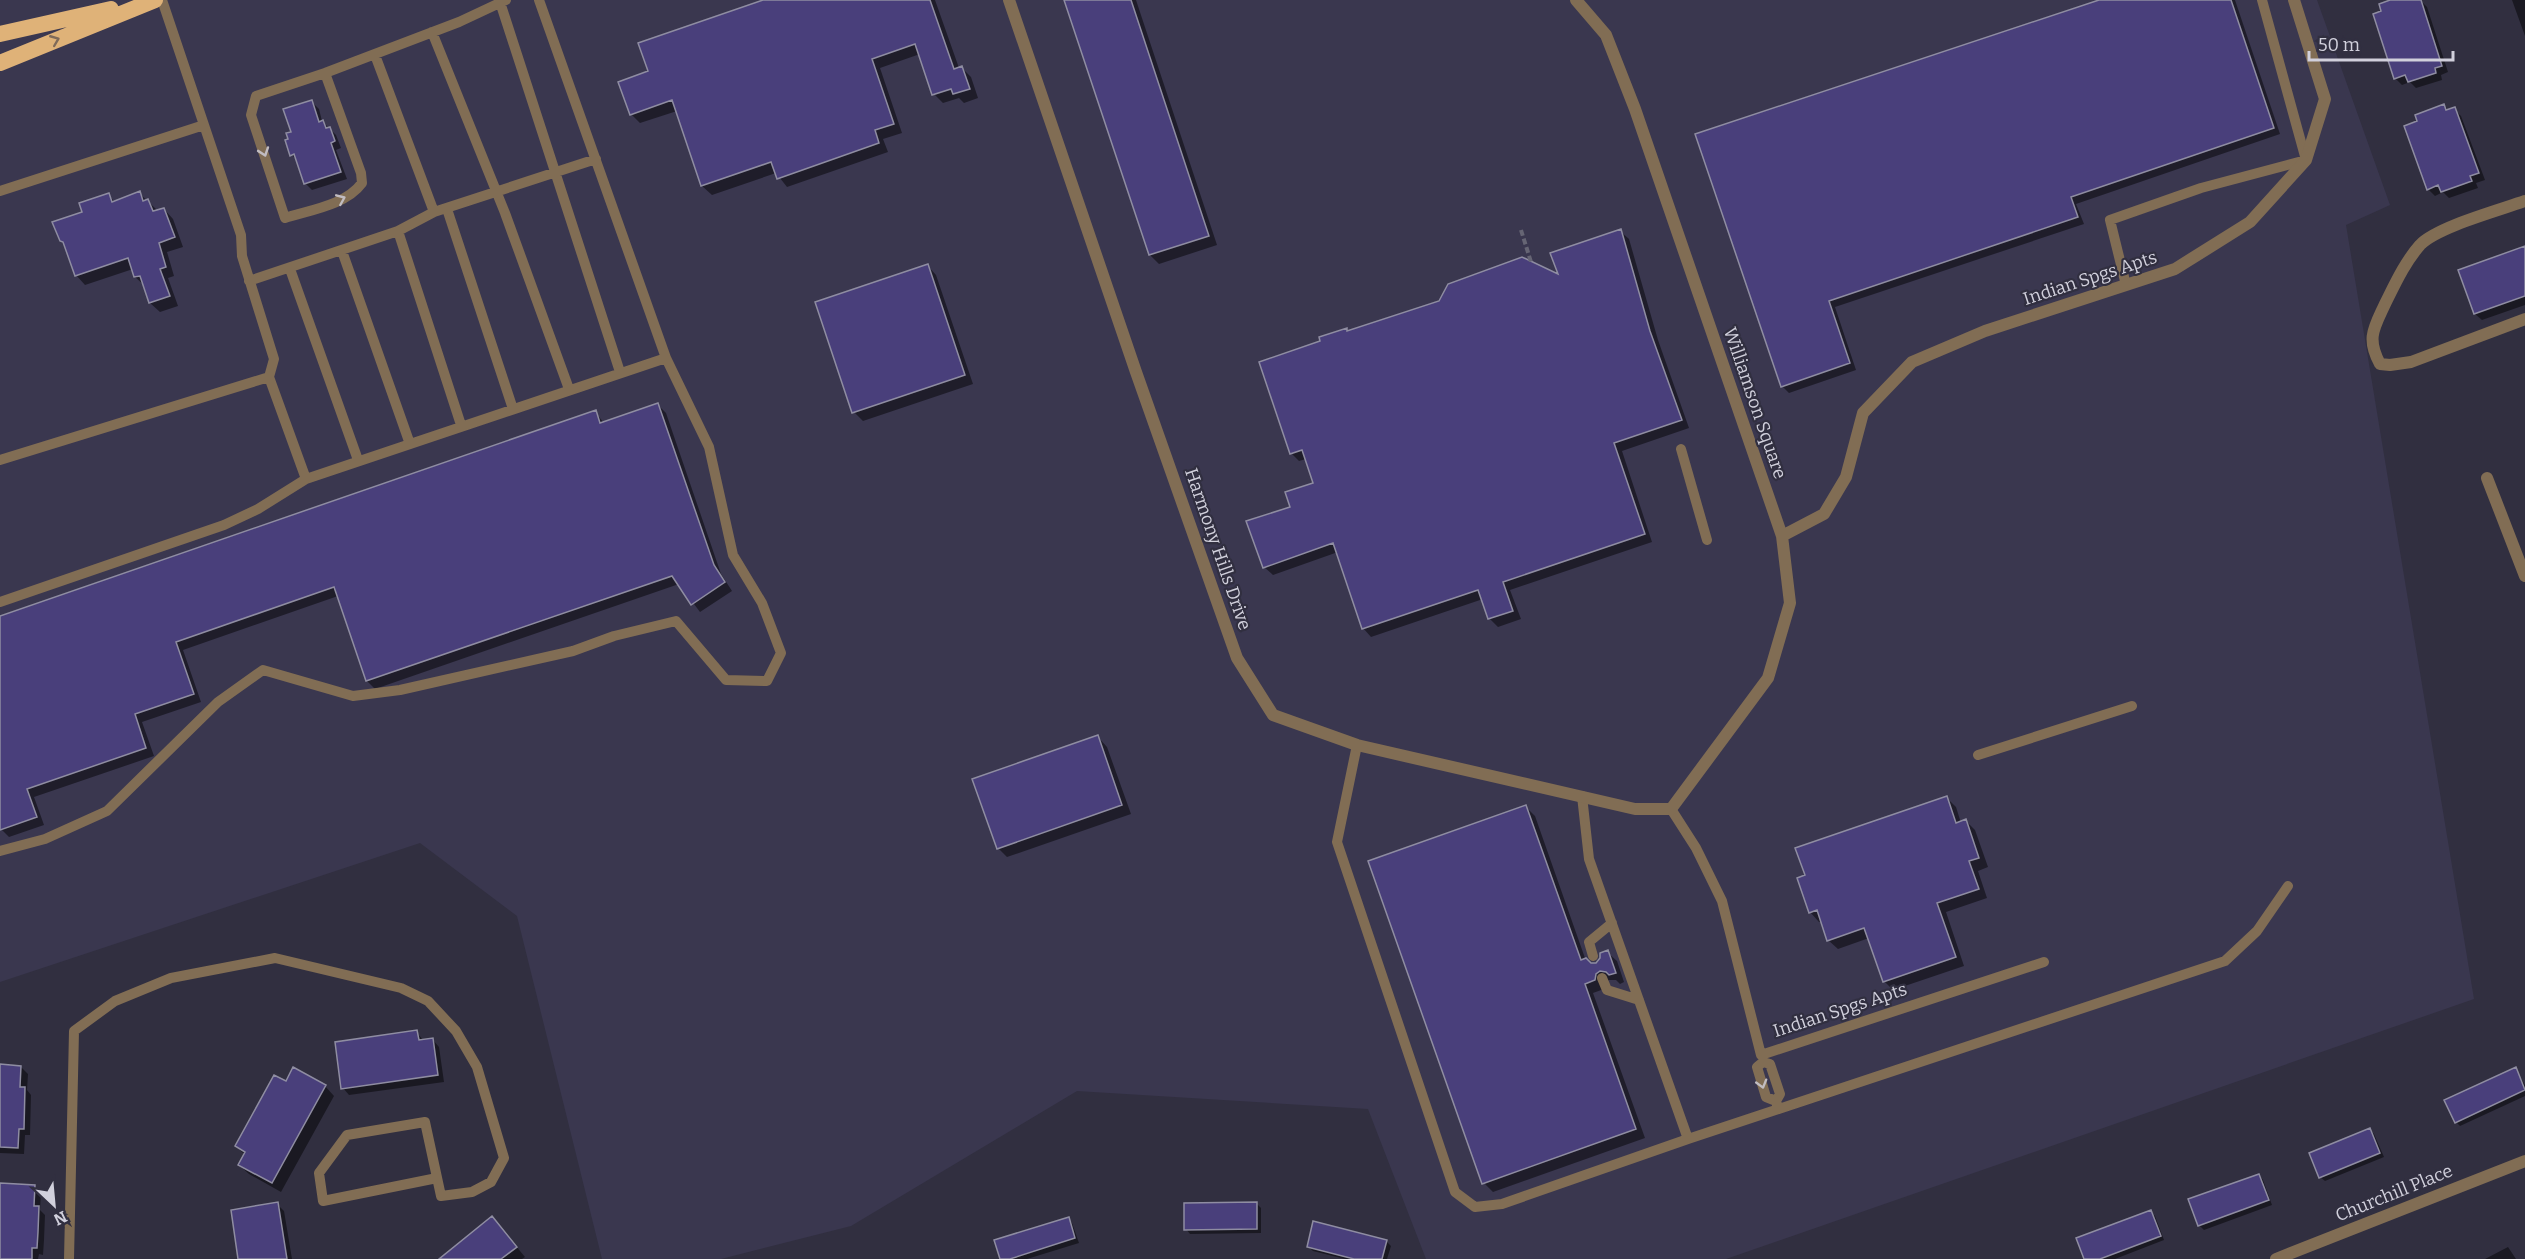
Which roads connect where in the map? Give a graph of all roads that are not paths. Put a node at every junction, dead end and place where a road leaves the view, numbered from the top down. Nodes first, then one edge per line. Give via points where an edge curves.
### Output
1 (150, 0) edge
2 (155, 0) edge
3 (162, 0) edge
4 (539, 0) edge
5 (1009, 0) edge
6 (1576, 0) edge
7 (2262, 0) edge
8 (2294, 0) edge
9 (503, 1) edge
10 (432, 33) junction
11 (0, 34) edge
12 (375, 55) junction
13 (0, 63) edge
14 (325, 74) junction
15 (204, 124) junction
16 (596, 159) junction
17 (2306, 160) junction
18 (556, 171) junction
19 (0, 191) edge
20 (495, 191) junction
21 (2525, 201) edge
22 (447, 209) junction
23 (434, 212) junction
24 (398, 231) junction
25 (342, 251) junction
26 (290, 269) junction
27 (249, 281) junction
28 (2126, 285) junction
29 (2525, 319) edge
30 (666, 358) junction
31 (620, 372) junction
32 (269, 377) junction
33 (569, 390) junction
34 (513, 409) junction
35 (461, 425) junction
36 (410, 444) junction
37 (1681, 449) dead end
38 (0, 460) edge
39 (358, 460) junction
40 (2487, 478) dead end
41 (306, 479) junction
42 (1782, 536) junction
43 (1707, 540) dead end
44 (2525, 576) edge
45 (0, 602) edge
46 (2132, 706) dead end
47 (1357, 746) junction
48 (1978, 755) dead end
49 (1582, 796) junction
50 (1671, 809) junction
51 (0, 851) edge
52 (2288, 886) dead end
53 (1612, 923) junction
54 (1593, 956) dead end
55 (2044, 962) dead end
56 (1602, 978) dead end
57 (1639, 1000) junction
58 (1762, 1059) junction
59 (1777, 1105) junction
60 (1688, 1139) junction
61 (2525, 1161) edge
62 (437, 1178) junction
63 (69, 1259) edge
64 (2276, 1259) edge

1 - 11 highway
13 -> 2 highway
3 - 15 lane
4 - 16 lane
5 - 47 street, Harmony Hills Drive via 1237,658 1273,715
6 - 42 street, Williamson Square via 1606,35 1635,108
7 - 17 lane
8 - 17 street, Indian Spgs Apts via 2325,99
9 - 10 lane
9 - 18 lane
10 - 12 lane
10 - 20 lane
12 - 14 lane
12 - 23 lane
14 -> 14 lane via 256,96 251,115 285,218 346,197 362,183
15 - 19 lane
15 - 27 lane via 241,235
16 - 18 lane
16 - 30 lane
17 - 28 street, Indian Spgs Apts via 2250,222 2175,269
17 - 28 lane via 2201,188 2110,220
18 - 20 lane
18 - 31 lane
20 - 22 lane
20 - 33 lane
21 - 29 street via 2443,231 2421,244 2401,273 2372,333 2372,350 2380,364 2410,362
22 - 23 lane
22 - 34 lane
23 - 24 lane
24 - 25 lane
24 - 35 lane
25 - 26 lane
25 - 36 lane
26 - 27 lane
26 - 39 lane
27 - 32 lane via 274,359
28 - 42 street, Indian Spgs Apts via 1985,331 1912,362 1863,413 1846,477 1824,514
30 - 31 lane
30 - 51 lane via 709,447 734,555 762,603 781,653 767,681 726,680 676,621 573,651 400,690 352,696 263,670 218,702 107,811 45,839
31 - 33 lane
32 - 38 lane
32 - 41 lane
33 - 34 lane
34 - 35 lane
35 - 36 lane
36 - 39 lane
37 - 43 lane
39 - 41 lane
40 - 44 street
41 - 45 lane via 224,525
42 - 50 street, Williamson Square via 1791,603 1768,678
46 - 48 lane
47 - 49 street, Harmony Hills Drive
47 - 60 lane via 1337,842 1455,1192 1475,1208 1502,1204
49 - 50 street, Harmony Hills Drive via 1635,809
49 - 53 lane via 1589,859
50 - 58 lane, Indian Spgs Apts via 1722,902
52 - 59 lane via 2257,931 2225,961
53 - 54 lane via 1589,942
53 - 57 lane
55 - 58 lane, Indian Spgs Apts
56 - 57 lane via 1607,990
57 - 60 lane
58 - 59 lane via 1770,1064 1780,1094
59 - 60 lane
61 - 64 street, Churchill Place
62 - 62 lane via 425,1122 347,1134 319,1173 323,1201
62 - 63 lane via 441,1196 472,1192 491,1182 504,1158 477,1067 456,1030 428,1001 401,987 275,958 171,978 115,1000 74,1031

